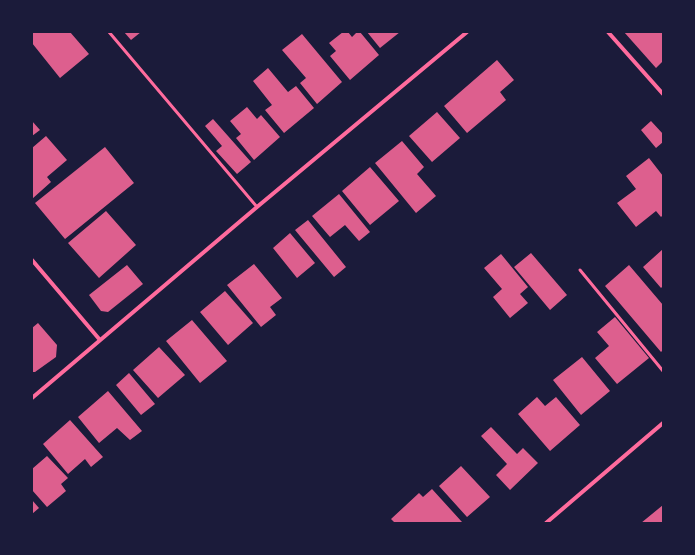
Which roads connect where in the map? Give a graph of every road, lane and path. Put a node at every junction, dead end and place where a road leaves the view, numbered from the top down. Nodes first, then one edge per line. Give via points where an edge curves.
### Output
1 (109, 32) edge
2 (468, 32) edge
3 (608, 32) edge
4 (663, 94) edge
5 (257, 206) junction
6 (32, 260) edge
7 (580, 270) dead end
8 (100, 340) junction
9 (663, 371) edge
10 (32, 398) edge
11 (663, 423) edge
12 (546, 523) edge

1 - 5 lane
2 - 5 street
3 - 4 street
5 - 8 street
6 - 8 street
7 - 9 lane
8 - 10 street
11 - 12 street

